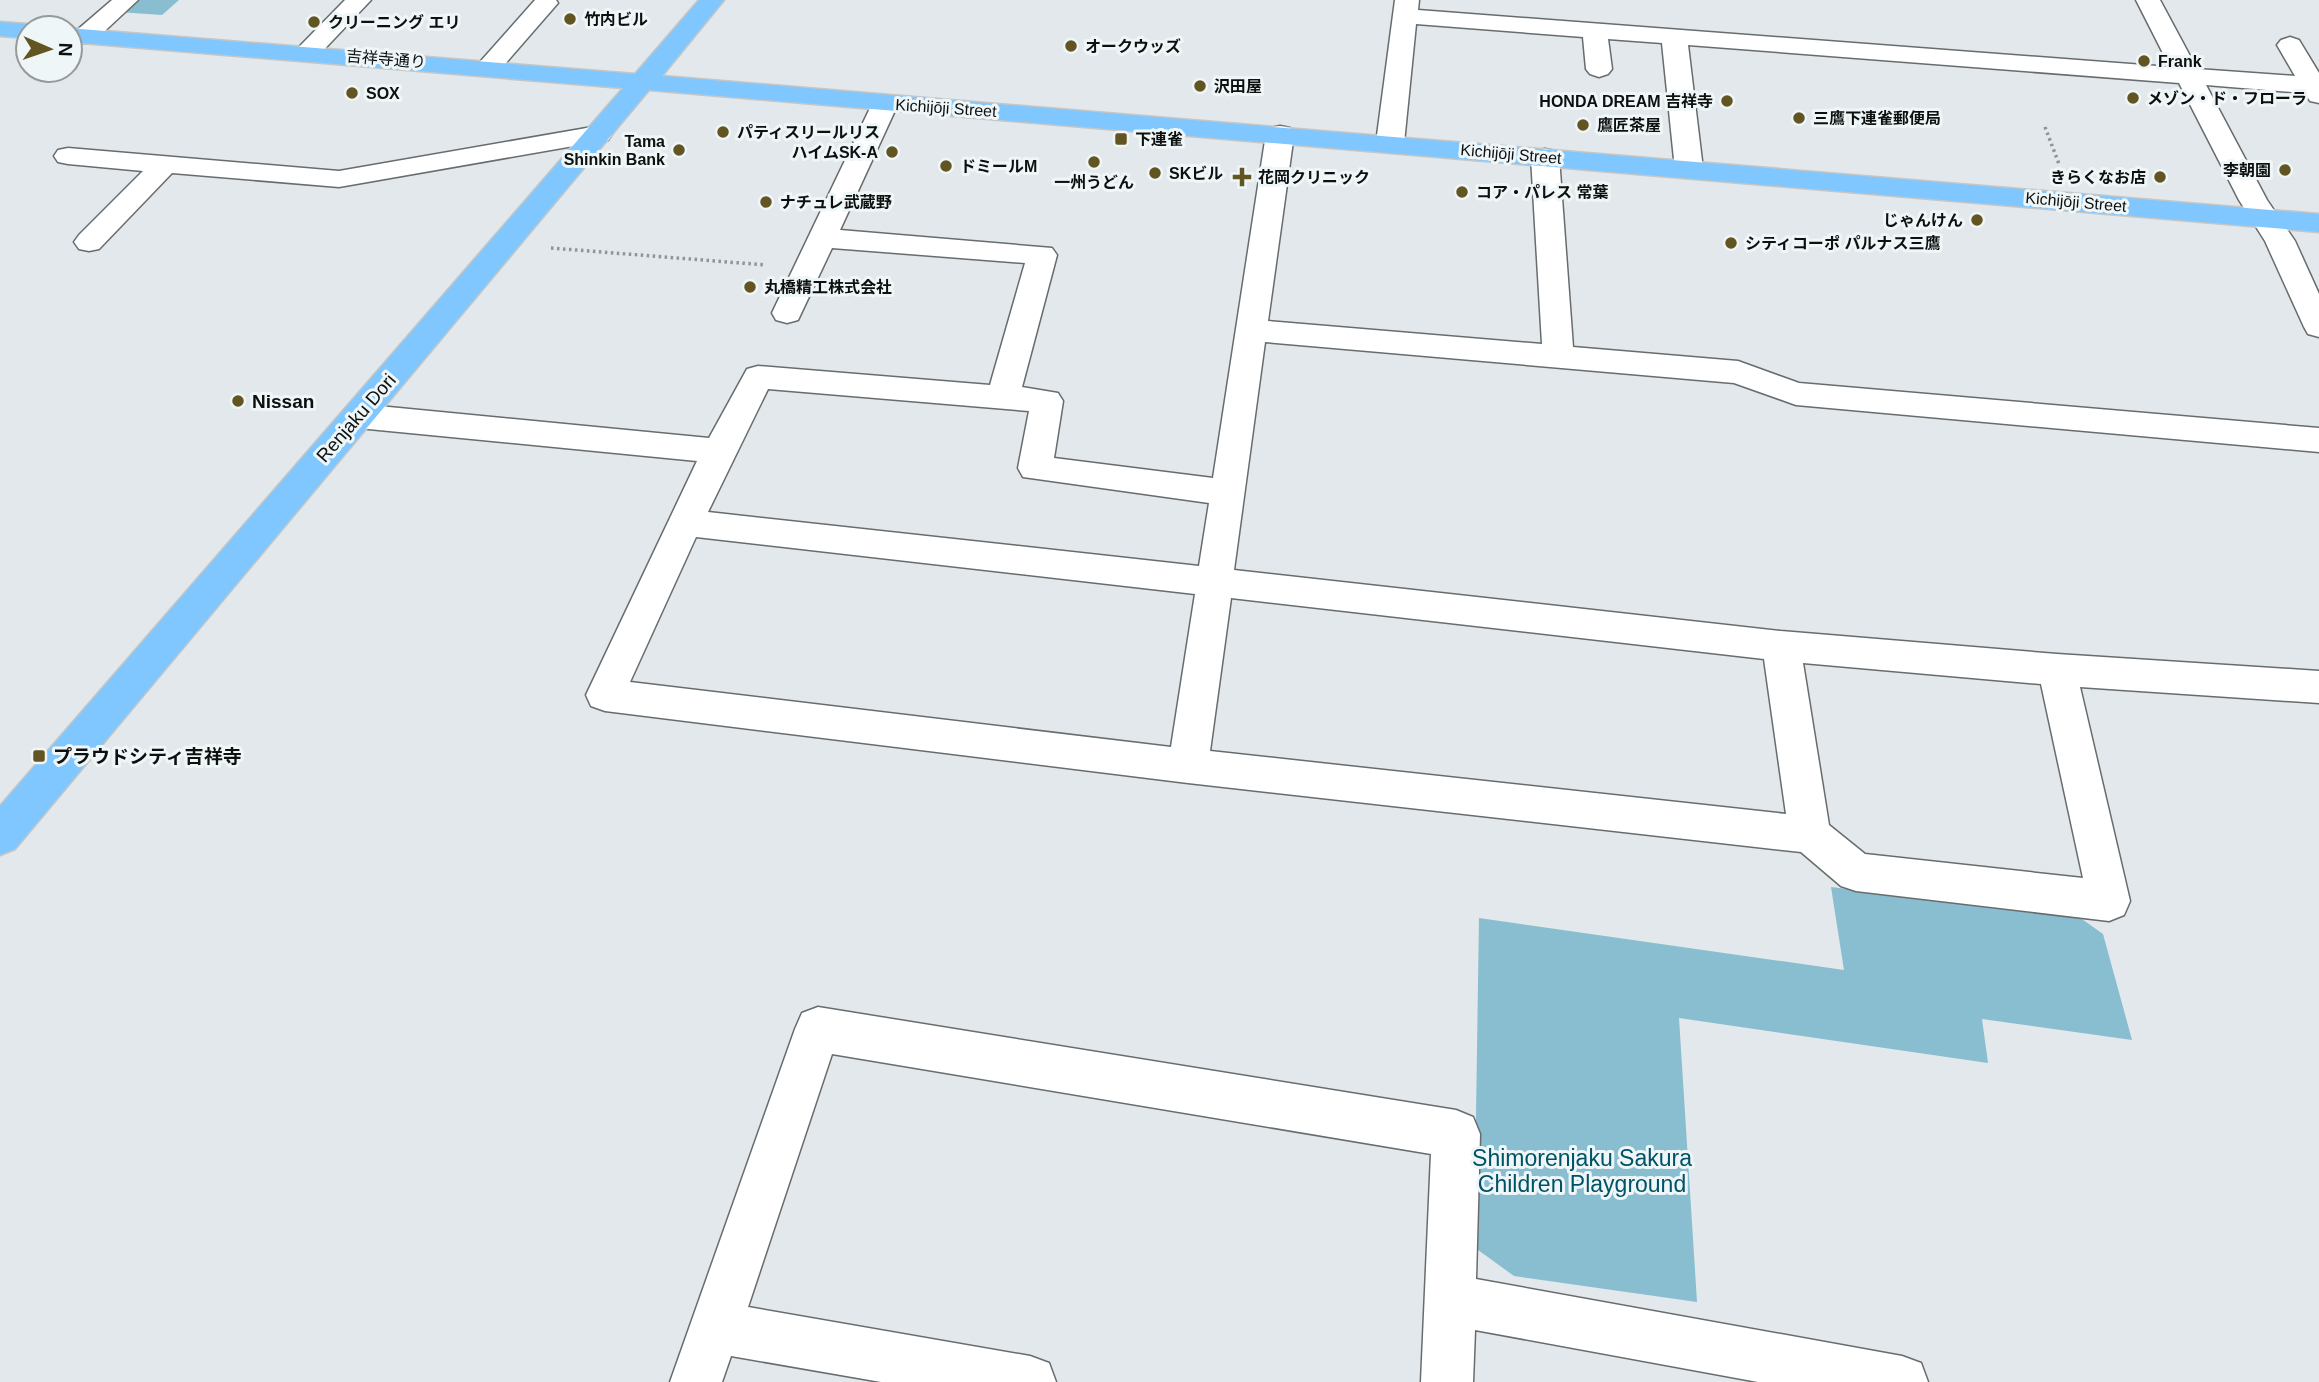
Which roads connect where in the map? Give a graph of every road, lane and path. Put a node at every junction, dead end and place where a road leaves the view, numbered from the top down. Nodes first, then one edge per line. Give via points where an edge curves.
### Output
1 (126, 0) edge
2 (359, 0) edge
3 (712, 0) edge
4 (2148, 0) edge
5 (546, 3) dead end
6 (1406, 8) edge
7 (84, 30) edge
8 (1595, 31) junction
9 (84, 36) edge
10 (1674, 37) junction
11 (2290, 45) dead end
12 (307, 53) junction
13 (489, 68) junction
14 (1599, 69) dead end
15 (2187, 77) junction
16 (641, 82) junction
17 (2317, 89) edge
18 (886, 104) junction
19 (2045, 127) dead end
20 (598, 134) junction
21 (1280, 134) junction
22 (1390, 143) junction
23 (68, 156) dead end
24 (1545, 157) junction
25 (164, 165) junction
26 (1689, 169) junction
27 (2064, 176) dead end
28 (2266, 219) junction
29 (2319, 223) edge
30 (89, 242) dead end
31 (505, 244) junction
32 (813, 253) junction
33 (787, 313) dead end
34 (2319, 327) edge
35 (1250, 330) junction
36 (1558, 355) junction
37 (1003, 397) junction
38 (359, 416) junction
39 (2319, 440) edge
40 (719, 452) junction
41 (1226, 492) junction
42 (685, 523) junction
43 (1215, 584) junction
44 (1781, 646) junction
45 (2057, 670) junction
46 (2319, 687) edge
47 (1188, 766) junction
48 (1810, 835) junction
49 (0, 836) edge
50 (1450, 1300) junction
51 (716, 1327) junction
52 (696, 1382) edge
53 (1030, 1382) edge
54 (1447, 1382) edge
55 (1902, 1382) edge

1 - 7 street
2 - 12 street
3 - 16 main road, Renjaku Dori
4 - 15 street
5 - 13 street
6 - 8 street
6 - 22 street
8 - 10 street
8 - 14 street
9 - 12 main road, 吉祥寺通り
10 - 15 street
10 - 26 street
11 - 17 street
12 - 13 main road, 吉祥寺通り
13 - 16 main road, 吉祥寺通り
15 - 17 street
15 - 28 street
16 - 18 main road, 吉祥寺通り
16 - 20 main road, Renjaku Dori
18 - 21 main road, Kichijōji Street
18 - 32 street
19 - 27 path
20 - 25 street via 339,179
20 - 31 main road, Renjaku Dori
21 - 22 main road, Kichijōji Street
21 - 35 street
22 - 24 main road, Kichijōji Street
23 - 25 street
24 - 26 main road, Kichijōji Street
24 - 36 street
25 - 30 street
26 - 28 main road, Kichijōji Street
28 - 29 main road, Kichijōji Street
28 - 34 street
31 - 32 path
31 - 38 main road, Renjaku Dori
32 - 33 street
32 - 37 street via 1042,255
35 - 36 street
35 - 41 street
36 - 39 street via 1738,372 1796,394
37 - 40 street via 758,377
37 - 41 street via 1047,401 1035,468
38 - 40 street
38 - 49 main road, Renjaku Dori
40 - 42 street
41 - 43 street
42 - 43 street
42 - 47 street via 605,695
43 - 44 street
43 - 47 street
44 - 45 street
44 - 48 street
45 - 46 street
45 - 48 street via 2109,901 1856,872
47 - 48 street
50 - 51 street via 1456,1134 818,1029
50 - 54 street
50 - 55 street
51 - 52 street
51 - 53 street

